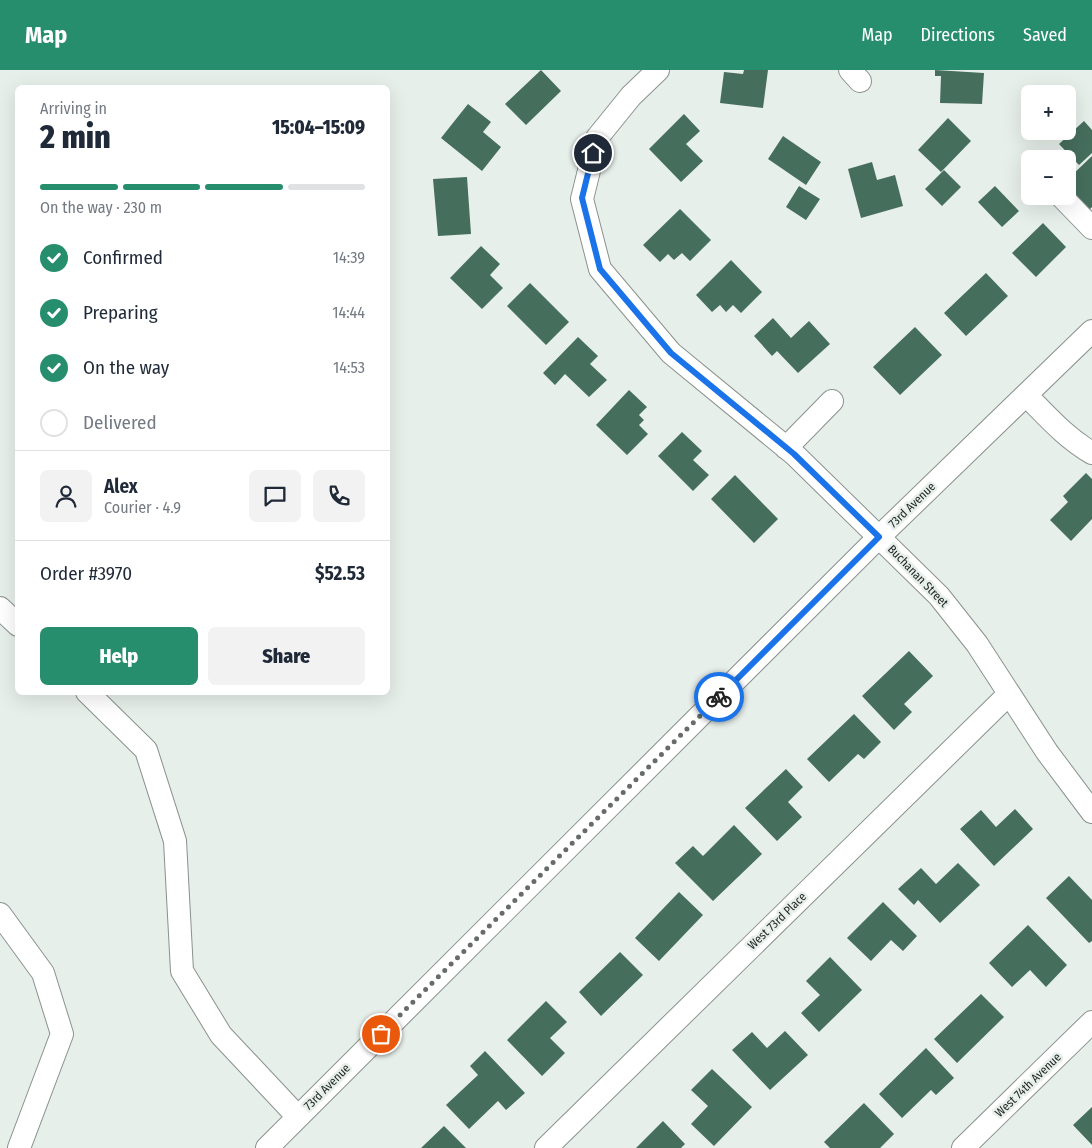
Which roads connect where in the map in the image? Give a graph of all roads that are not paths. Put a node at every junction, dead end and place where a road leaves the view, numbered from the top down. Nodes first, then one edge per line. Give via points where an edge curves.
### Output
1 (658, 70) edge
2 (1070, 205) edge
3 (1092, 228) edge
4 (1092, 331) edge
5 (1026, 395) junction
6 (832, 401) dead end
7 (786, 448) junction
8 (1092, 453) edge
9 (879, 537) junction
10 (0, 608) edge
11 (15, 622) edge
12 (1009, 694) junction
13 (90, 695) edge
14 (1092, 812) edge
15 (0, 914) edge
16 (1092, 1022) edge
17 (298, 1117) junction
18 (277, 1144) edge
19 (19, 1148) edge
20 (546, 1148) edge
21 (963, 1148) edge

1 - 7 street, Buchanan Street via 631,96 597,138 582,198 600,269 671,353
2 - 3 street
4 - 5 street, 73rd Avenue
5 - 8 street via 1058,427
5 - 9 street, 73rd Avenue
6 - 7 street
7 - 9 street, Buchanan Street
9 - 12 street, Buchanan Street via 939,596
9 - 17 street, 73rd Avenue
10 - 11 street
12 - 14 street, Buchanan Street
12 - 20 street, West 73rd Place
13 - 17 street via 146,750 175,841 182,971 221,1035
15 - 19 street via 43,973 62,1034
16 - 21 street, West 74th Avenue
17 - 18 street, 73rd Avenue

